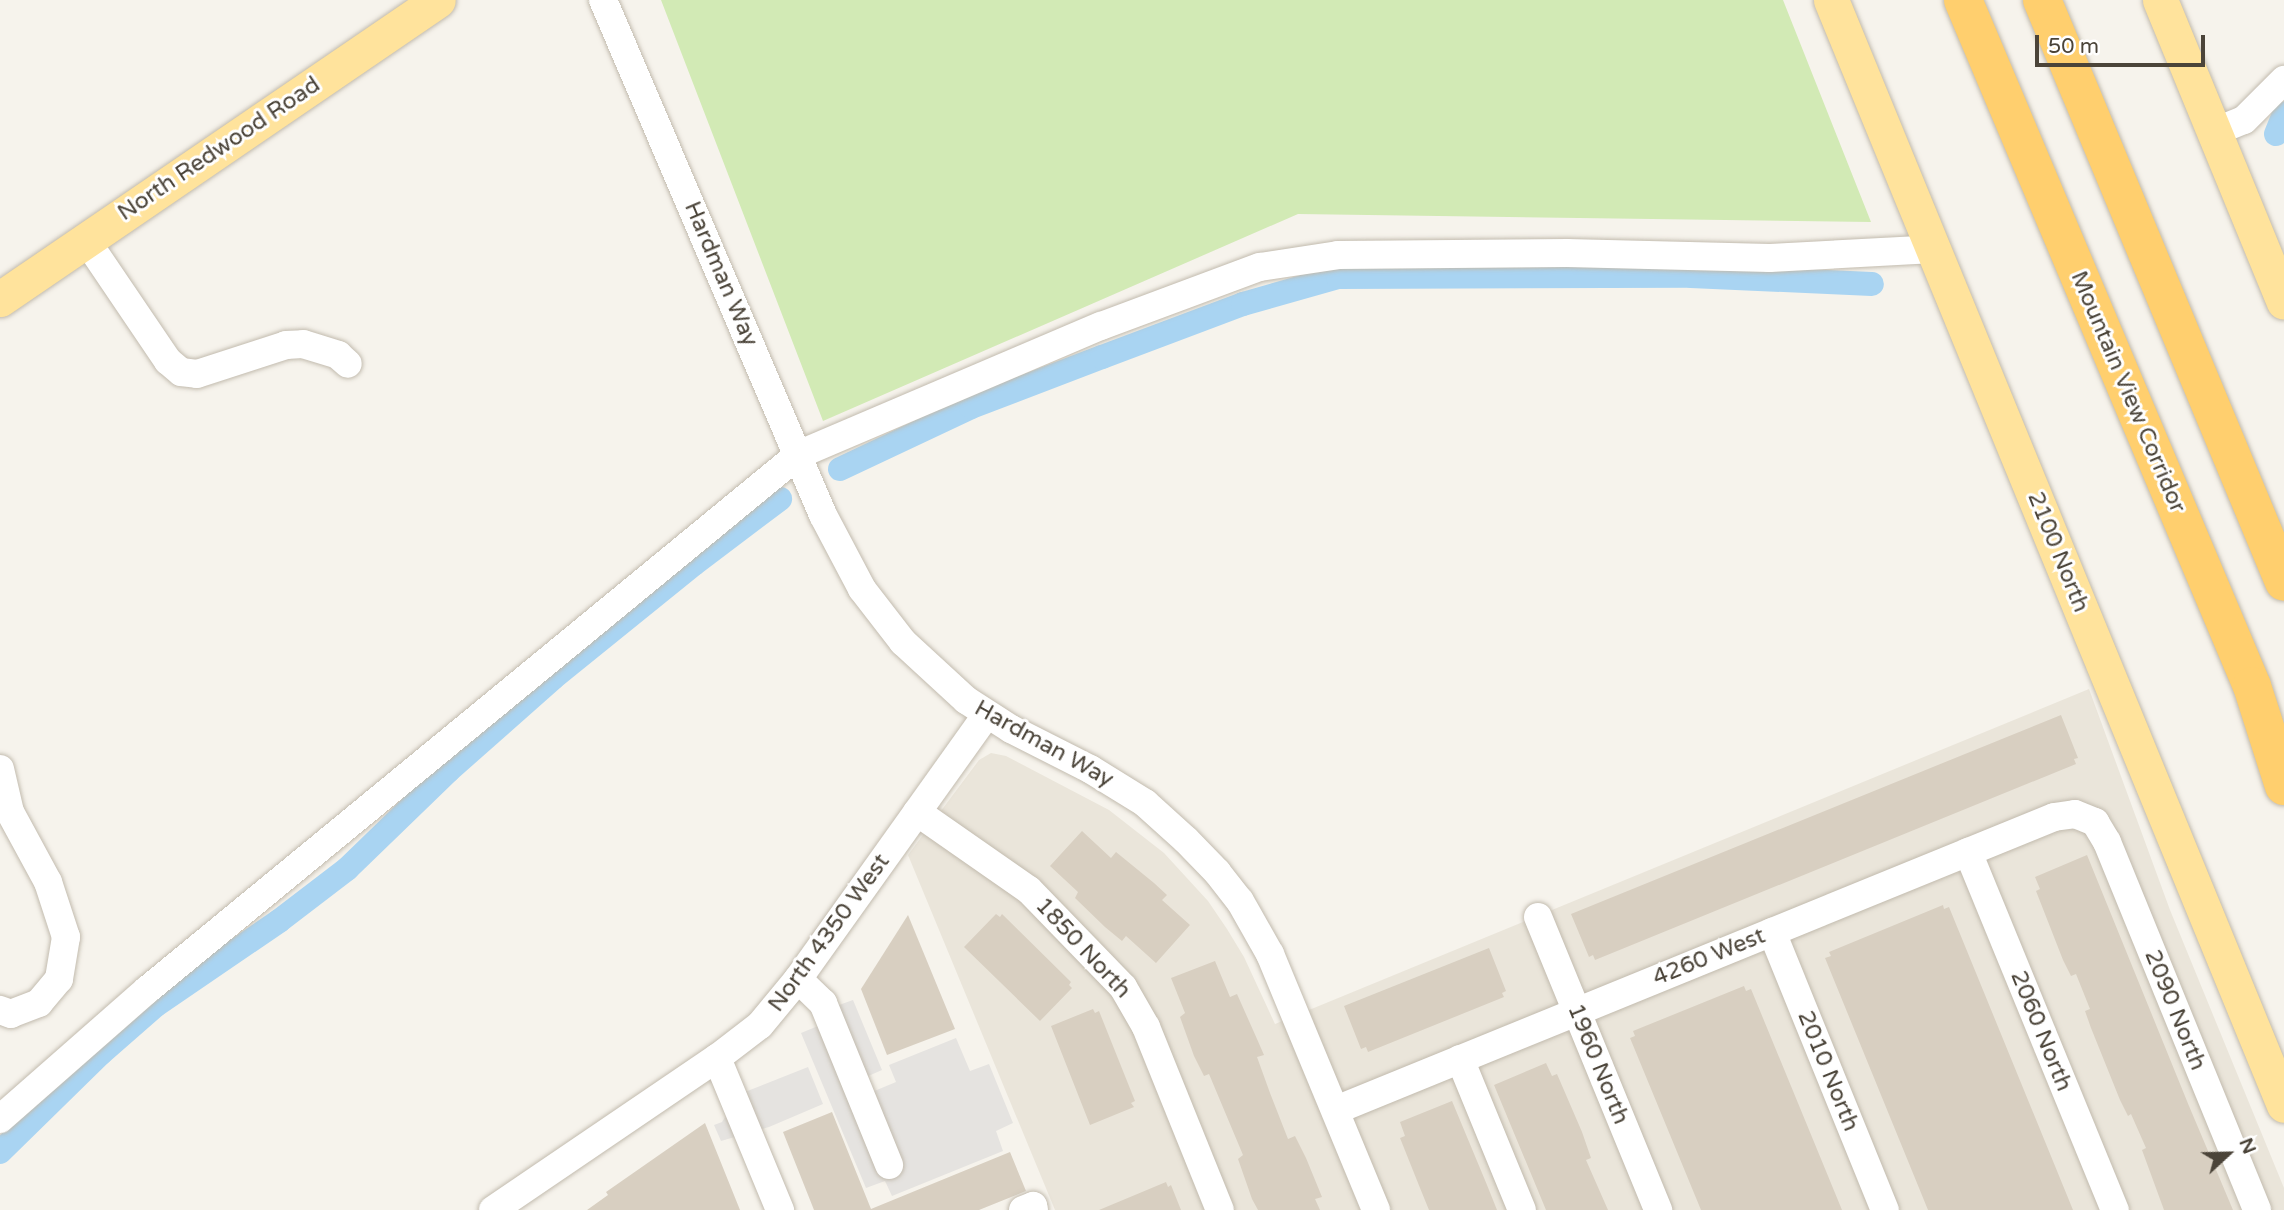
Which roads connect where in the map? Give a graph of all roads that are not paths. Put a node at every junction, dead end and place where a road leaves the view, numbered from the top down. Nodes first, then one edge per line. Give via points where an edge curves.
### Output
1 (439, 0) edge
2 (603, 0) edge
3 (1831, 0) edge
4 (1963, 0) edge
5 (2042, 0) edge
6 (2160, 0) edge
7 (2284, 80) edge
8 (2214, 132) junction
9 (86, 240) junction
10 (1934, 249) junction
11 (0, 299) edge
12 (2284, 302) edge
13 (348, 364) dead end
14 (798, 455) junction
15 (2284, 582) edge
16 (987, 714) junction
17 (0, 769) edge
18 (2284, 786) edge
19 (3, 803) edge
20 (917, 812) junction
21 (2085, 816) joint
22 (1968, 852) junction
23 (1538, 917) dead end
24 (1772, 932) junction
25 (798, 979) junction
26 (0, 1010) edge
27 (1577, 1012) junction
28 (717, 1058) junction
29 (1460, 1059) junction
30 (2284, 1105) edge
31 (1336, 1110) junction
32 (0, 1119) edge
33 (889, 1165) dead end
34 (493, 1210) edge
35 (780, 1210) edge
36 (1023, 1210) edge
37 (1034, 1210) edge
38 (1220, 1210) edge
39 (1376, 1210) edge
40 (1522, 1210) edge
41 (1658, 1210) edge
42 (1885, 1210) edge
43 (2115, 1210) edge
44 (2257, 1210) edge

1 - 9 main road, North Redwood Road
2 - 14 street, Hardman Way
3 - 10 main road, 2100 North
4 - 18 highway, Mountain View Corridor via 2252,686
5 - 15 highway
6 - 8 main road
7 - 8 street via 2244,120
8 - 12 main road
9 - 11 main road, North Redwood Road
9 - 13 street via 168,361 181,372 197,374 286,345 303,344 338,355
10 - 14 street via 1770,258 1567,253 1338,255 1260,267 1101,326
10 - 30 main road, 2100 North
14 - 16 street, Hardman Way via 840,551 880,615 923,664
14 - 32 street via 147,990
16 - 20 street, North 4350 West
16 - 31 street, Hardman Way via 1134,796 1217,872 1240,901 1270,954
17 - 19 street
19 - 26 street via 48,882 66,937 59,979 40,1003 11,1014
20 - 25 street, North 4350 West
20 - 38 street, 1850 North via 1029,890 1123,987 1143,1020
21 - 22 street, 4260 West via 2064,814
21 - 44 street, 2090 North via 2095,822 2107,842
22 - 24 street, 4260 West
22 - 43 street, 2060 North
23 - 27 street, 1960 North
24 - 27 street, 4260 West
24 - 42 street, 2010 North
25 - 28 street, North 4350 West via 760,1024
25 - 33 street via 823,1003
27 - 29 street, 4260 West
27 - 41 street, 1960 North
28 - 34 street, North 4350 West
28 - 35 street
29 - 31 street, 4260 West
29 - 40 street
31 - 39 street, Hardman Way
36 - 37 street via 1033,1206

